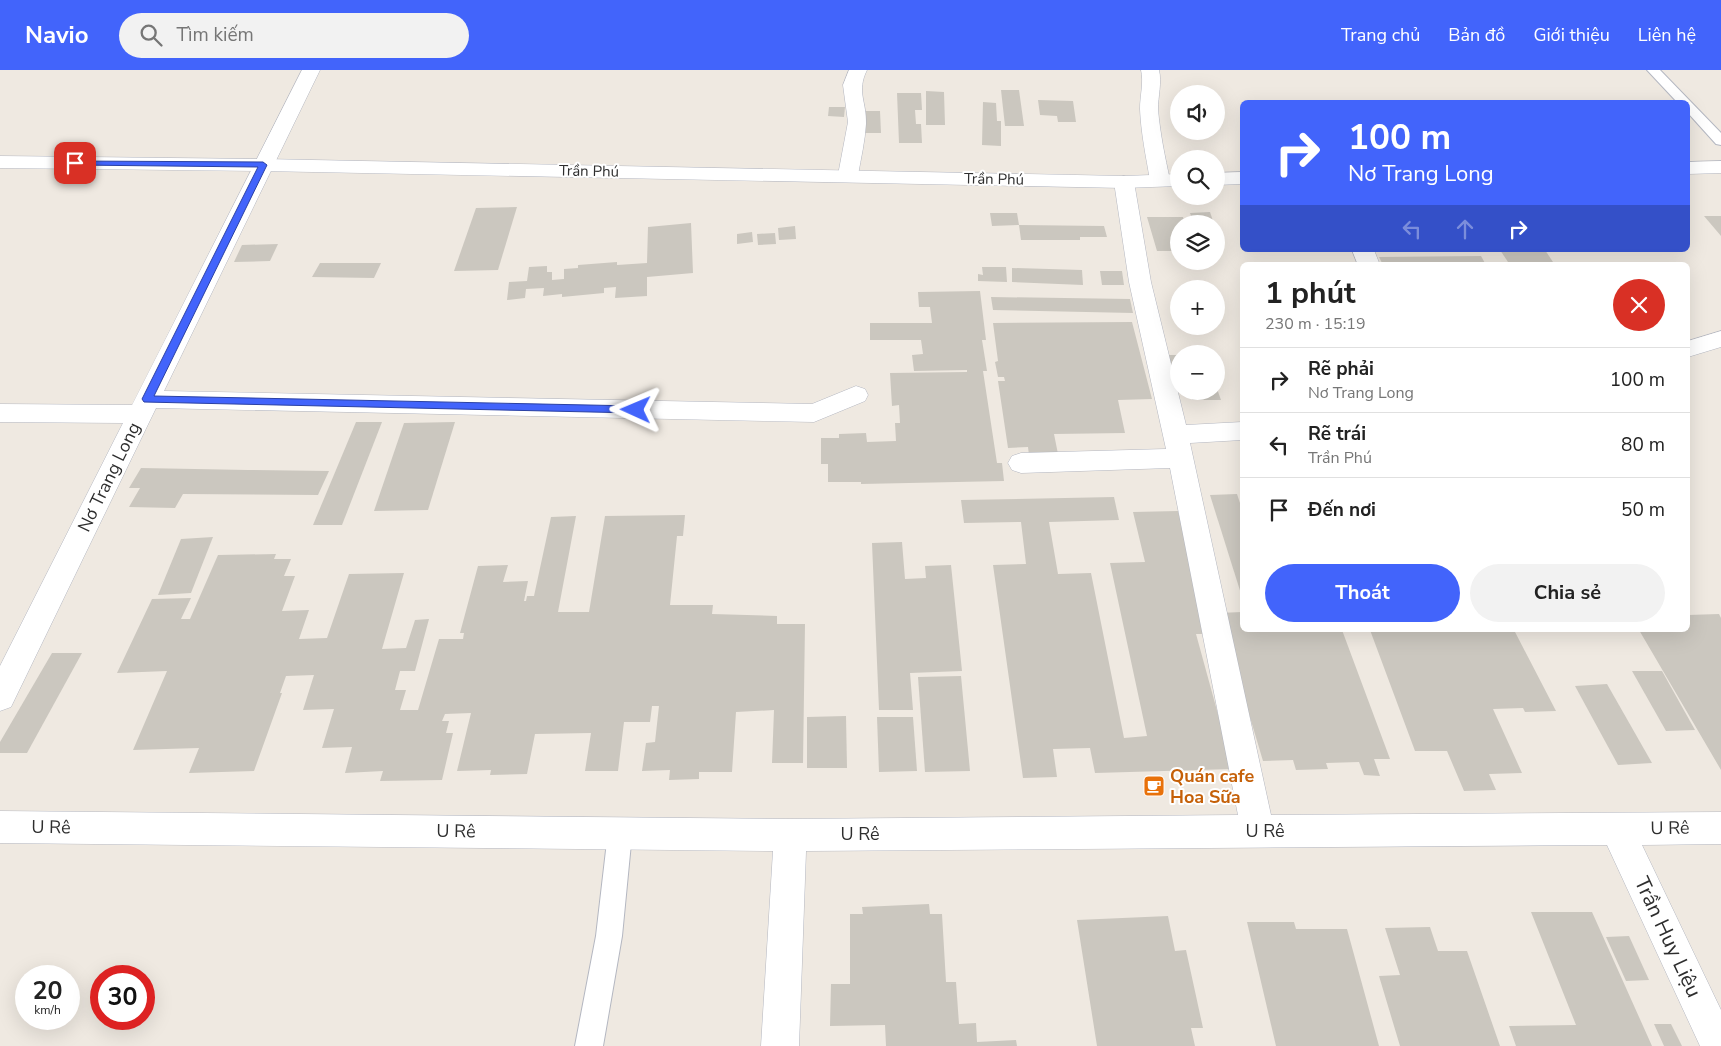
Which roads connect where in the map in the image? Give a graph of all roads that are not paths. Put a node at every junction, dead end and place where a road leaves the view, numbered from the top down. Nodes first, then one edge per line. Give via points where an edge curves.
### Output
1 (311, 70) edge
2 (858, 70) edge
3 (1150, 70) edge
4 (1653, 70) edge
5 (1682, 100) edge
6 (1690, 108) edge
7 (1721, 141) edge
8 (0, 162) edge
9 (263, 165) junction
10 (1721, 167) edge
11 (1690, 168) edge
12 (848, 175) junction
13 (1240, 178) edge
14 (1225, 179) edge
15 (1170, 180) edge
16 (1124, 182) junction
17 (1721, 339) edge
18 (1690, 348) edge
19 (856, 395) dead end
20 (144, 407) junction
21 (0, 413) edge
22 (1240, 431) edge
23 (1178, 446) junction
24 (1021, 463) dead end
25 (0, 696) edge
26 (0, 827) edge
27 (1721, 828) edge
28 (1616, 829) junction
29 (1258, 832) junction
30 (620, 833) junction
31 (790, 835) junction
32 (589, 1046) edge
33 (780, 1046) edge
34 (1719, 1046) edge

1 - 9 street, Nơ Trang Long
2 - 12 street via 851,90 857,122
3 - 15 street via 1148,100 1152,136
4 - 5 lane
6 - 7 lane
8 - 9 street, Trần Phú
9 - 12 street, Trần Phú
9 - 20 street, Nơ Trang Long
10 - 11 street
12 - 16 street, Trần Phú
13 - 14 street
15 - 16 street, Trần Phú
16 - 23 street via 1140,282
17 - 18 street
19 - 20 street via 814,413
20 - 21 street
20 - 25 street, Nơ Trang Long
22 - 23 street
23 - 24 street
23 - 29 street
26 - 30 street, U Rê
27 - 28 street, U Rê
28 - 29 street, U Rê
28 - 34 street, Trần Huy Liệu
29 - 31 street, U Rê
30 - 31 street, U Rê
30 - 32 lane via 609,936
31 - 33 street

